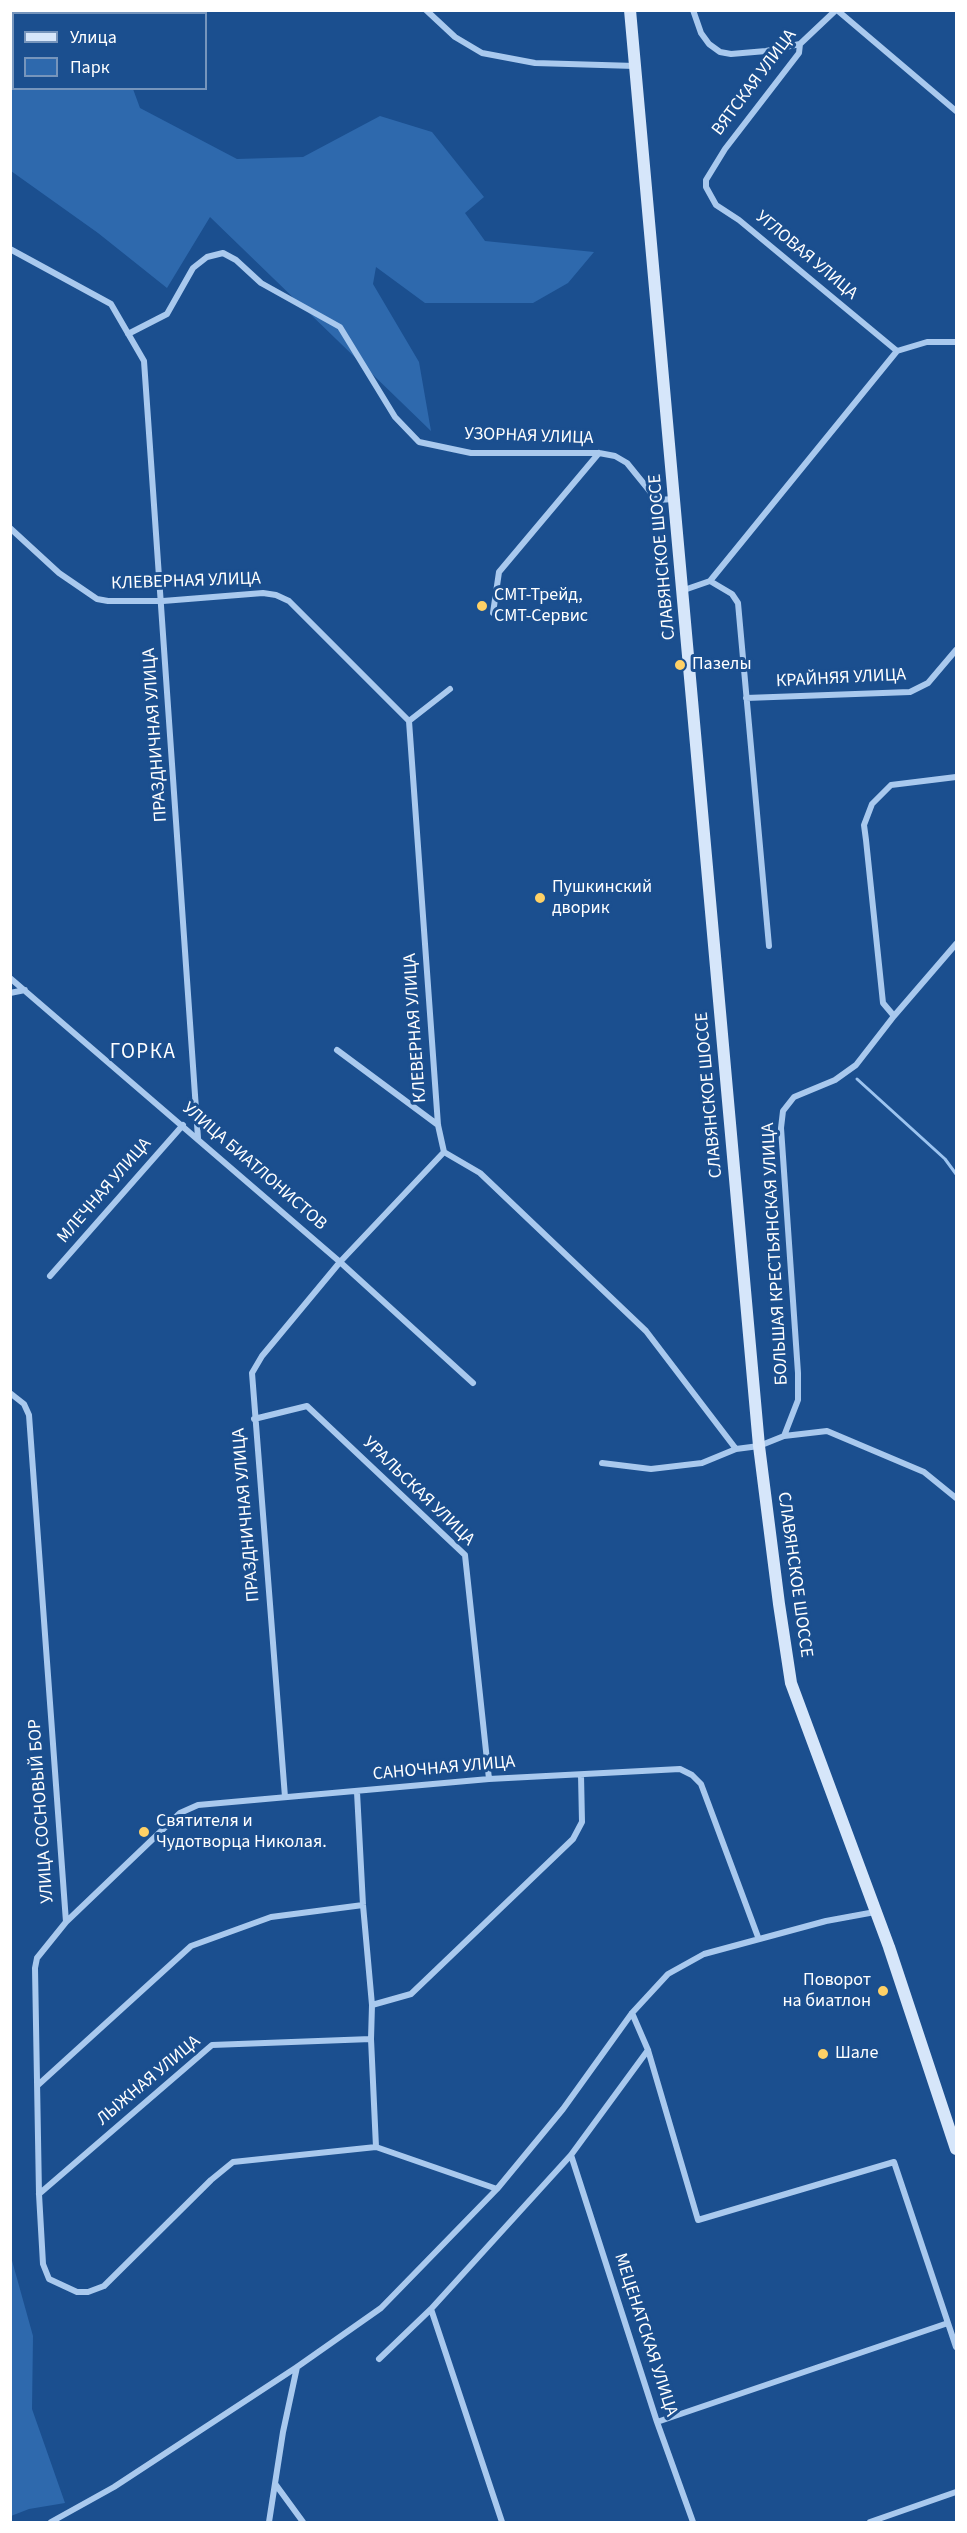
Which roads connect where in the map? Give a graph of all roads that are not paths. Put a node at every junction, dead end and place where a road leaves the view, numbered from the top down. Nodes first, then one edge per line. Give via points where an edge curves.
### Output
1 (426, 10) edge
2 (630, 10) edge
3 (693, 10) edge
4 (836, 10) edge
5 (800, 44) junction
6 (636, 66) junction
7 (957, 111) edge
8 (706, 180) joint
9 (10, 249) edge
10 (128, 334) junction
11 (957, 342) edge
12 (897, 351) junction
13 (599, 453) junction
14 (675, 498) junction
15 (10, 528) edge
16 (710, 581) junction
17 (684, 590) junction
18 (163, 601) junction
19 (493, 613) dead end
20 (957, 650) edge
21 (450, 688) dead end
22 (746, 698) junction
23 (409, 721) junction
24 (957, 777) edge
25 (957, 944) edge
26 (769, 946) dead end
27 (10, 978) edge
28 (25, 990) junction
29 (10, 993) edge
30 (894, 1016) junction
31 (337, 1050) dead end
32 (183, 1125) junction
33 (438, 1125) junction
34 (198, 1138) junction
35 (444, 1152) junction
36 (340, 1262) junction
37 (50, 1276) dead end
38 (474, 1383) dead end
39 (10, 1393) edge
40 (254, 1419) junction
41 (784, 1436) junction
42 (759, 1446) junction
43 (736, 1449) junction
44 (602, 1463) dead end
45 (957, 1498) edge
46 (581, 1775) junction
47 (489, 1779) junction
48 (357, 1792) junction
49 (285, 1797) junction
50 (363, 1905) junction
51 (875, 1912) junction
52 (66, 1922) junction
53 (758, 1937) junction
54 (372, 2005) junction
55 (632, 2013) junction
56 (371, 2039) junction
57 (648, 2050) junction
58 (38, 2085) junction
59 (945, 2111) junction
60 (957, 2123) edge
61 (376, 2147) junction
62 (957, 2149) edge
63 (571, 2155) junction
64 (497, 2189) junction
65 (39, 2194) junction
66 (430, 2309) junction
67 (948, 2323) junction
68 (957, 2347) edge
69 (379, 2359) dead end
70 (297, 2367) junction
71 (657, 2422) junction
72 (276, 2485) junction
73 (957, 2492) edge
74 (51, 2523) edge
75 (269, 2523) edge
76 (303, 2523) edge
77 (502, 2523) edge
78 (693, 2523) edge
79 (870, 2523) edge

1 - 6 street via 455,37 482,53 535,63
2 - 6 main road, СЛАВЯНСКОЕ ШОССЕ
3 - 5 street via 701,33 720,52 766,51
4 - 5 street, ВЯТСКАЯ УЛИЦА
4 - 7 street
5 - 8 street, ВЯТСКАЯ УЛИЦА via 799,53
6 - 14 main road, СЛАВЯНСКОЕ ШОССЕ
8 - 12 street, УГЛОВАЯ УЛИЦА via 709,196 716,205
9 - 10 street via 111,304
10 - 13 street, УЗОРНАЯ УЛИЦА via 167,314 193,268 207,257 223,253 261,283 340,327 395,417 419,442 471,453
10 - 18 street, ПРАЗДНИЧНАЯ УЛИЦА via 144,361
11 - 12 street via 927,342
12 - 16 street
13 - 14 street, УЗОРНАЯ УЛИЦА via 627,463 657,500
13 - 19 street via 499,572
14 - 17 main road, СЛАВЯНСКОЕ ШОССЕ
15 - 18 street, КЛЕВЕРНАЯ УЛИЦА via 59,573 97,598
16 - 17 street
16 - 22 street via 732,594 738,603
17 - 42 main road, СЛАВЯНСКОЕ ШОССЕ
18 - 23 street, КЛЕВЕРНАЯ УЛИЦА via 263,592 289,601
18 - 34 street, ПРАЗДНИЧНАЯ УЛИЦА
20 - 22 street, КРАЙНЯЯ УЛИЦА via 927,683 910,692
21 - 23 street
22 - 26 street
23 - 33 street, КЛЕВЕРНАЯ УЛИЦА
24 - 30 street via 891,785 872,804 864,825 883,1004
25 - 30 street, БОЛЬШАЯ КРЕСТЬЯНСКАЯ УЛИЦА
27 - 28 street, УЛИЦА БИАТЛОНИСТОВ
28 - 29 street
28 - 32 street, УЛИЦА БИАТЛОНИСТОВ
30 - 41 street, БОЛЬШАЯ КРЕСТЬЯНСКАЯ УЛИЦА via 856,1065 835,1080 794,1097 783,1111 798,1373 798,1400
31 - 33 street
32 - 34 street, УЛИЦА БИАТЛОНИСТОВ
32 - 37 street, МЛЕЧНАЯ УЛИЦА
33 - 35 street, КЛЕВЕРНАЯ УЛИЦА
34 - 36 street, УЛИЦА БИАТЛОНИСТОВ
35 - 36 street, ПРАЗДНИЧНАЯ УЛИЦА
35 - 43 street via 480,1173 646,1331
36 - 38 street, УЛИЦА БИАТЛОНИСТОВ
36 - 40 street, ПРАЗДНИЧНАЯ УЛИЦА via 252,1373
39 - 52 street, УЛИЦА СОСНОВЫЙ БОР via 24,1404 29,1415
40 - 47 street, УРАЛЬСКАЯ УЛИЦА via 307,1406 465,1555
40 - 49 street, ПРАЗДНИЧНАЯ УЛИЦА
41 - 42 street
41 - 45 street via 827,1431 924,1472
42 - 43 street
42 - 51 main road, СЛАВЯНСКОЕ ШОССЕ via 791,1683
43 - 44 street via 702,1463 651,1469
46 - 47 street, САНОЧНАЯ УЛИЦА
46 - 53 street, САНОЧНАЯ УЛИЦА via 680,1769 692,1775 701,1784
46 - 54 street via 582,1822 573,1839 411,1994
47 - 48 street, САНОЧНАЯ УЛИЦА
48 - 49 street, САНОЧНАЯ УЛИЦА
48 - 50 street
49 - 52 street, САНОЧНАЯ УЛИЦА via 198,1805 180,1813
50 - 54 street
50 - 58 street via 271,1917 192,1946
51 - 53 street
51 - 59 main road, СЛАВЯНСКОЕ ШОССЕ
52 - 58 street, УЛИЦА СОСНОВЫЙ БОР via 37,1958 35,1968
53 - 55 street via 704,1954 668,1974
54 - 56 street
55 - 57 street
55 - 64 street via 563,2109
56 - 61 street
56 - 65 street, ЛЫЖНАЯ УЛИЦА via 212,2045
57 - 63 street
57 - 67 street via 698,2220 894,2162
58 - 65 street, УЛИЦА СОСНОВЫЙ БОР
59 - 60 street
59 - 62 main road, СЛАВЯНСКОЕ ШОССЕ
61 - 64 street
61 - 65 street, УЛИЦА СОСНОВЫЙ БОР via 233,2162 104,2286 88,2292 77,2292 49,2279 43,2264
63 - 66 street
63 - 71 street, МЕЦЕНАТСКАЯ УЛИЦА
64 - 70 street via 381,2308
66 - 69 street
66 - 77 street
67 - 68 street
67 - 71 street
70 - 72 street
70 - 74 street via 114,2487
71 - 78 street, МЕЦЕНАТСКАЯ УЛИЦА
72 - 75 street
72 - 76 street
73 - 79 street

